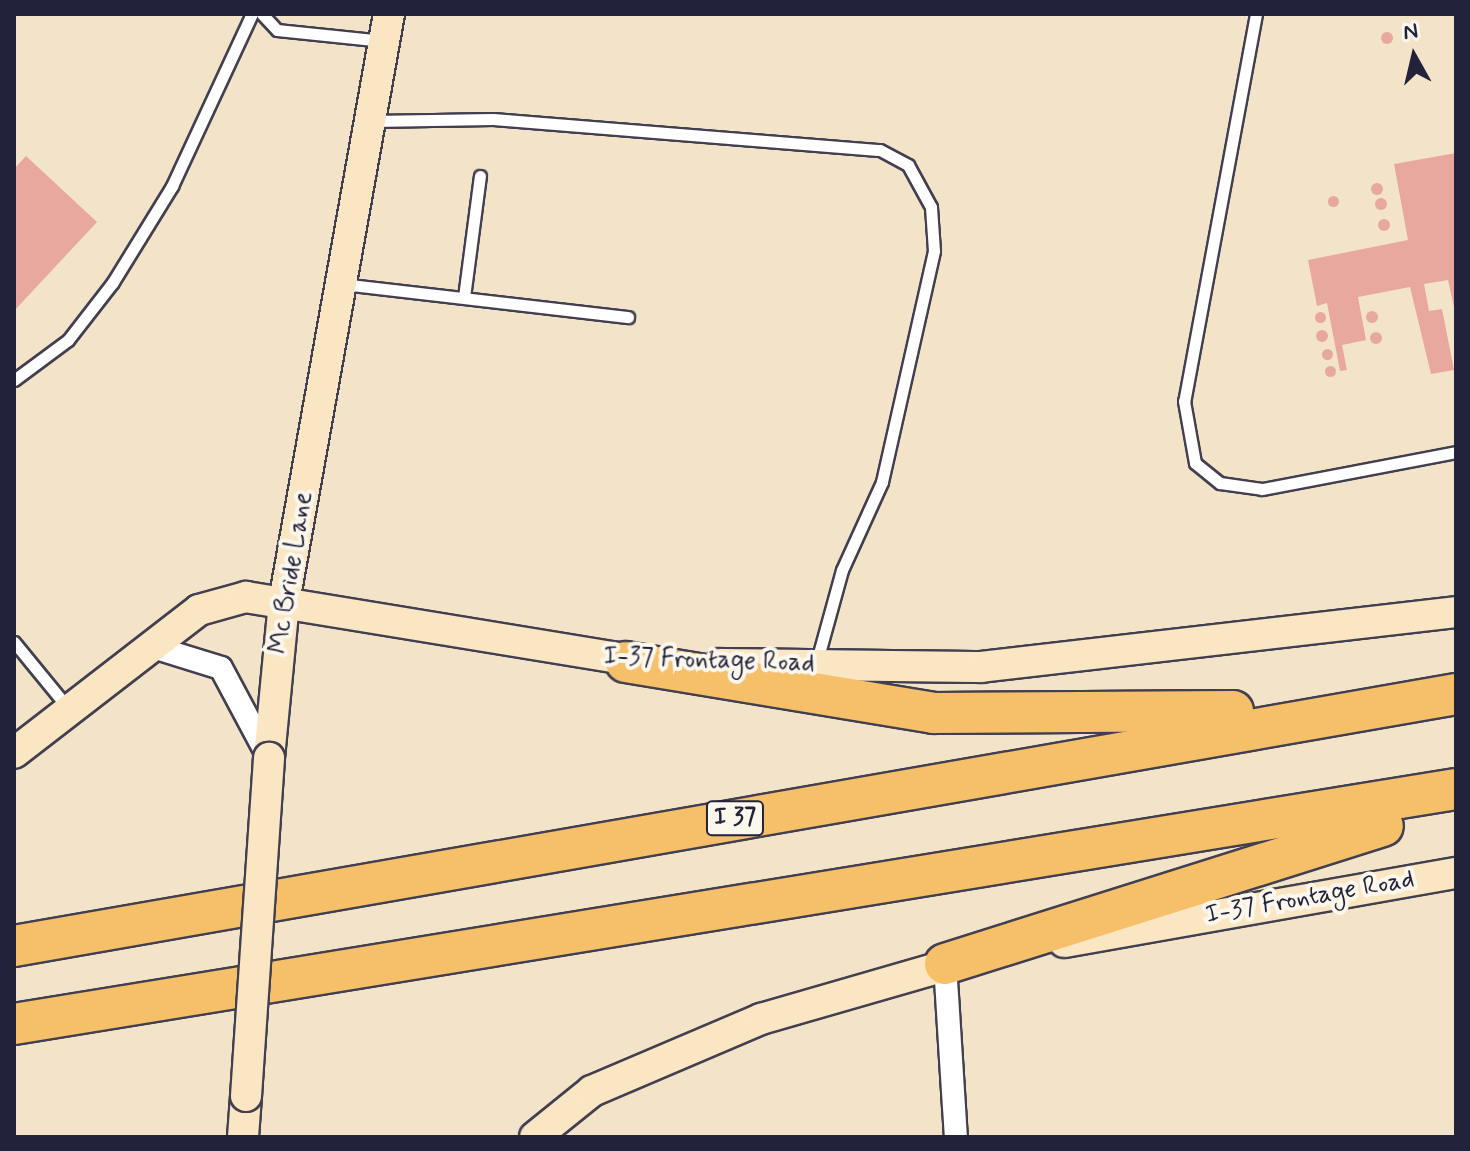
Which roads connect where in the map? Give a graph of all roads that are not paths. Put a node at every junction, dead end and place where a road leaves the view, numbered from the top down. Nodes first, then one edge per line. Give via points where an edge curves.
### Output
1 (252, 14) edge
2 (262, 14) edge
3 (1256, 14) edge
4 (386, 28) edge
5 (371, 121) junction
6 (480, 176) dead end
7 (342, 284) junction
8 (464, 297) junction
9 (628, 317) dead end
10 (14, 380) edge
11 (1456, 452) edge
12 (284, 602) junction
13 (1456, 612) edge
14 (14, 642) edge
15 (150, 646) junction
16 (626, 662) junction
17 (816, 665) junction
18 (1456, 694) edge
19 (68, 709) junction
20 (1345, 710) junction
21 (14, 753) edge
22 (269, 758) junction
23 (1456, 789) edge
24 (1456, 813) edge
25 (1456, 873) edge
26 (14, 946) edge
27 (945, 964) junction
28 (14, 1024) edge
29 (243, 1137) edge
30 (535, 1137) edge
31 (956, 1137) edge

1 - 10 lane via 172,186 113,282 68,340
2 - 4 lane via 277,30
3 - 11 lane via 1184,401 1195,463 1220,483 1262,489
4 - 5 main road, Mc Bride Lane
5 - 7 main road, Mc Bride Lane
5 - 17 lane via 493,119 880,150 908,165 931,207 934,251 882,482 842,570
6 - 8 lane
7 - 8 lane
7 - 12 main road, Mc Bride Lane
8 - 9 lane
12 - 15 main road, I-37 Frontage Road via 225,601
12 - 16 main road, I-37 Frontage Road
12 - 22 main road, Mc Bride Lane
13 - 17 main road, I-37 Frontage Road via 981,667
14 - 19 lane
15 - 19 main road, I-37 Frontage Road
15 - 22 street via 221,668 237,685
16 - 17 main road, I-37 Frontage Road
16 - 20 highway via 933,713
18 - 20 highway, I 37
19 - 21 main road, I-37 Frontage Road
20 - 26 highway, I 37
22 - 29 main road, Mc Bride Lane, bridge
23 - 28 highway
24 - 27 highway via 1350,831
25 - 27 main road, I-37 Frontage Road
27 - 30 main road, I-37 Frontage Road via 761,1019 592,1091
27 - 31 street

